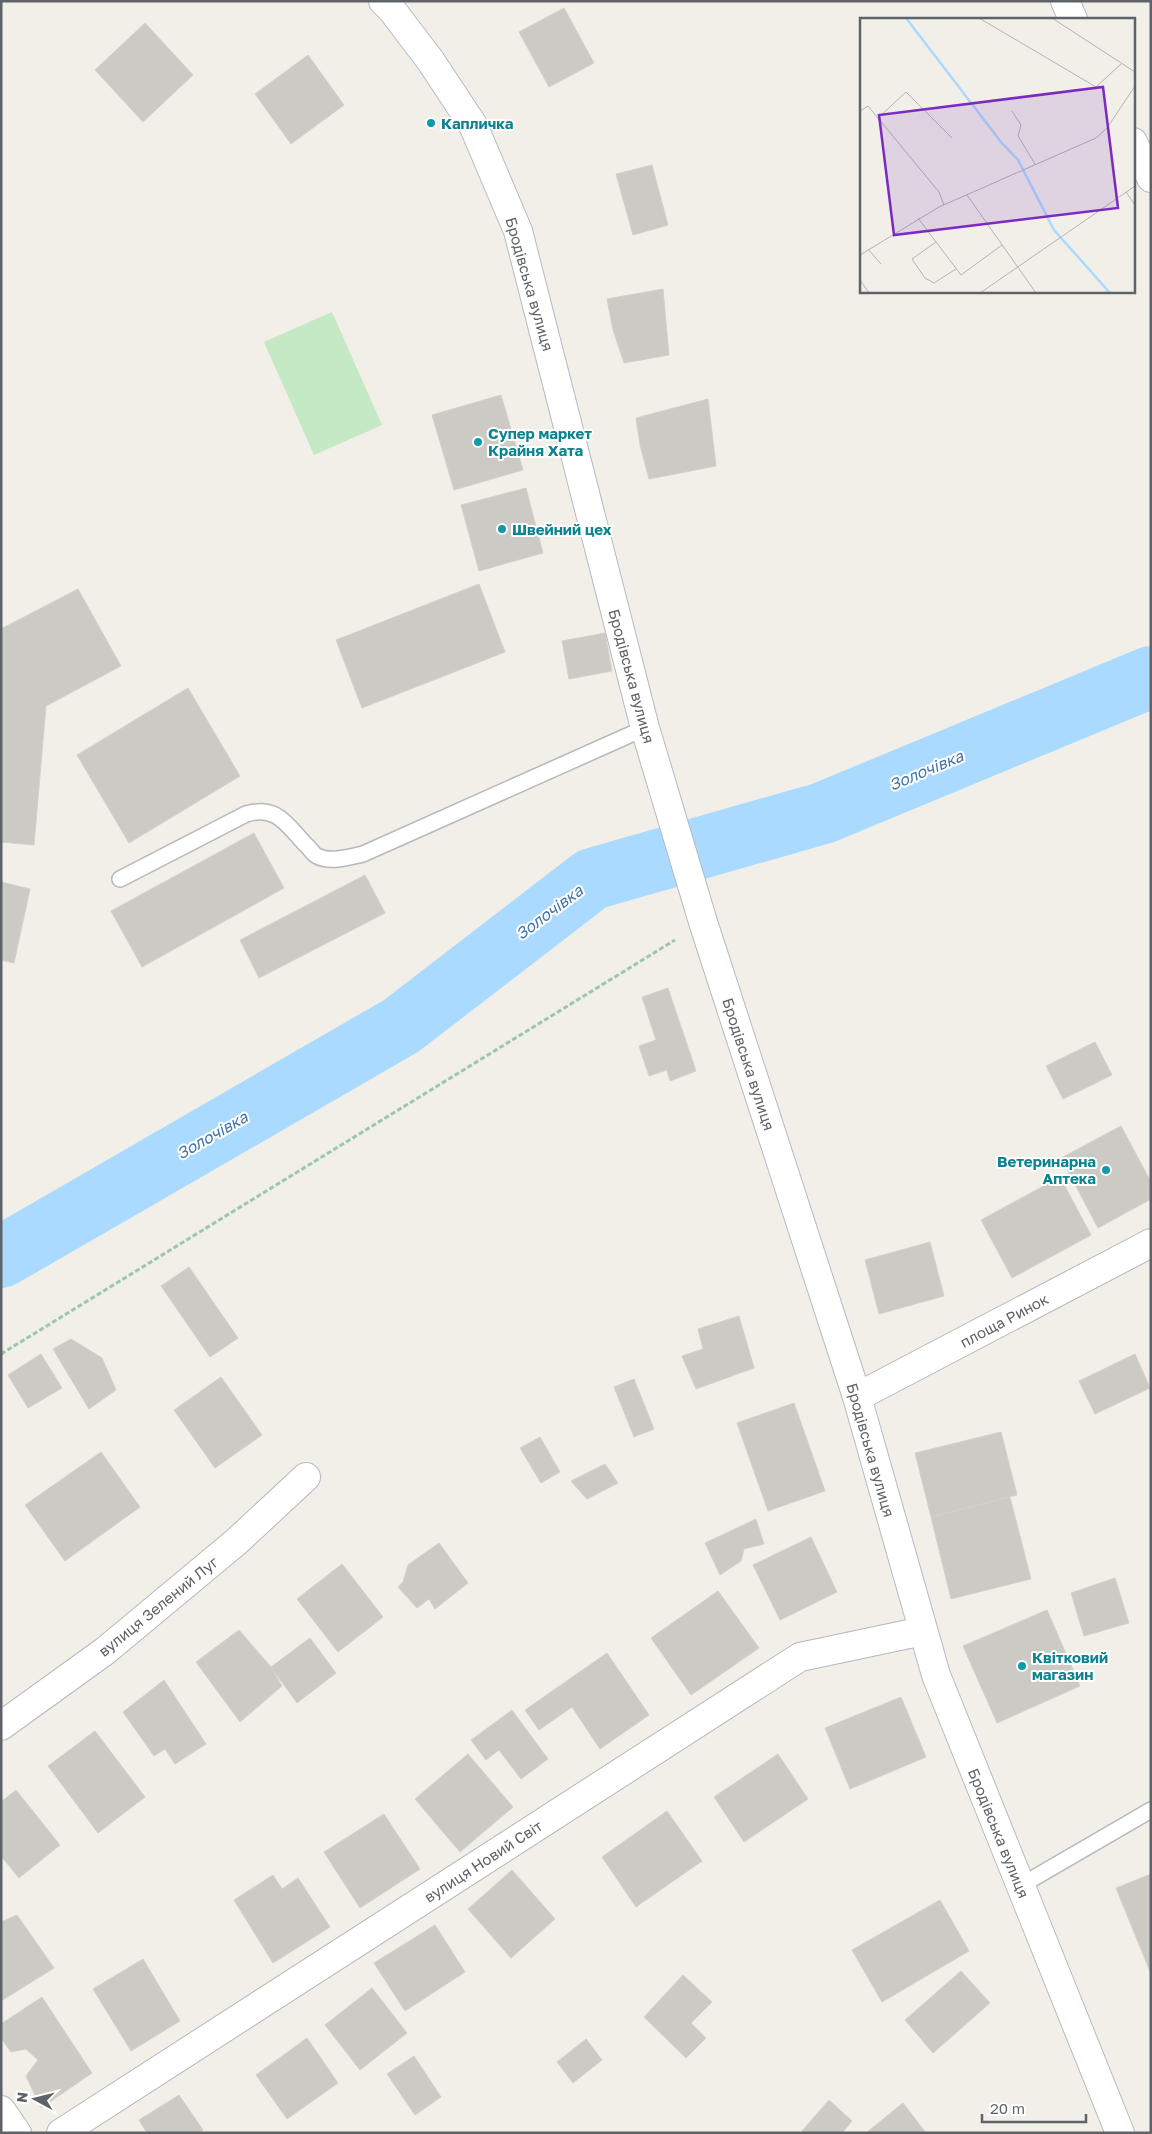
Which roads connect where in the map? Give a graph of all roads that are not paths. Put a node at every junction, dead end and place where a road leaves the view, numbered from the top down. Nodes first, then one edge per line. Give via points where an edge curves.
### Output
1 (383, 1) edge
2 (1065, 1) edge
3 (1073, 18) edge
4 (1134, 144) edge
5 (1151, 178) edge
6 (645, 728) junction
7 (120, 878) dead end
8 (1151, 1243) edge
9 (857, 1397) junction
10 (306, 1477) dead end
11 (922, 1631) junction
12 (1, 1726) edge
13 (1151, 1810) edge
14 (1020, 1886) junction
15 (1, 2110) edge
16 (17, 2133) edge
17 (60, 2133) edge
18 (1120, 2133) edge

1 - 6 street, Бродівська вулиця via 430,60 473,125 518,230
2 - 3 street
4 - 5 street
6 - 7 lane via 363,854 331,859 318,856 281,819 260,810 246,814
6 - 9 street, Бродівська вулиця via 703,922
8 - 9 street, площа Ринок
9 - 11 street, Бродівська вулиця
10 - 12 street, вулиця Зелений Луг via 236,1542 105,1651
11 - 14 street, Бродівська вулиця via 936,1675
11 - 17 street, вулиця Новий Світ via 800,1657
13 - 14 lane
14 - 18 street, Бродівська вулиця
15 - 16 street

